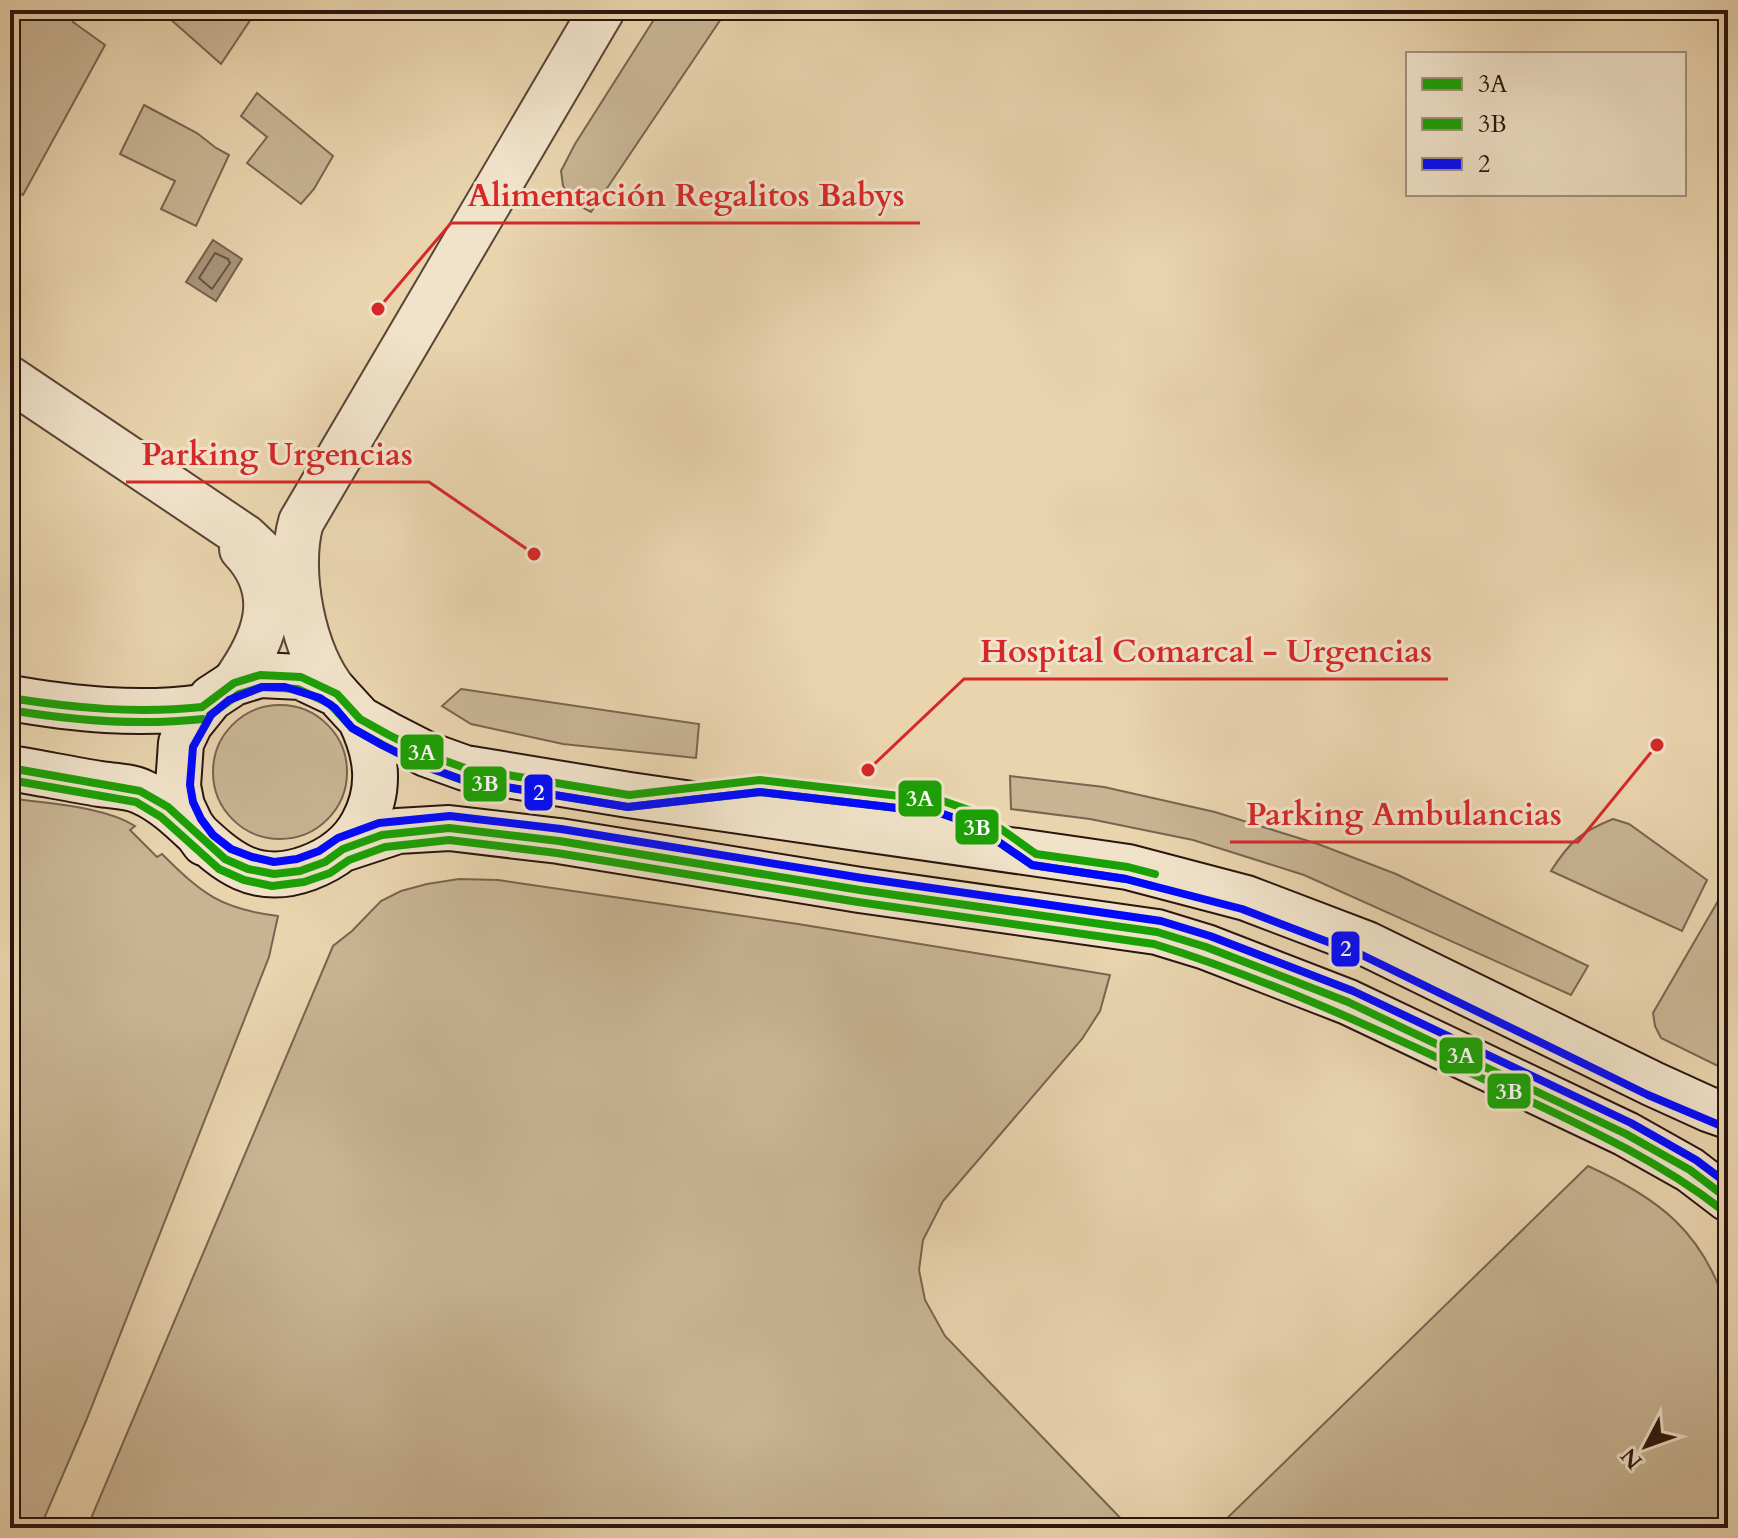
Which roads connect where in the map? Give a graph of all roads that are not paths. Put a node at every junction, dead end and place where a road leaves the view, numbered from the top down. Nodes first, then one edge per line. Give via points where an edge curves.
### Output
1 (602, 10) edge
2 (10, 379) edge
3 (231, 530) junction
4 (297, 573) junction
5 (218, 695) junction
6 (10, 698) edge
7 (348, 706) junction
8 (10, 768) edge
9 (204, 843) junction
10 (343, 849) junction
11 (1728, 1116) edge
12 (1728, 1199) edge

1 - 4 main road via 305,513 297,536
2 - 3 main road
3 - 4 main road
3 - 5 main road via 261,577 266,617 259,641
4 - 7 main road via 314,651
5 - 6 main road via 142,712
5 - 7 main road via 260,675 287,675 313,681
5 - 9 main road via 190,724 181,743 178,786 191,825
7 - 10 main road via 371,740 376,787 359,831
7 - 11 main road via 426,754 465,768 1128,867 1246,898 1367,944
8 - 9 main road via 140,791 168,807
9 - 10 main road via 225,859 274,874 325,862
10 - 12 main road via 398,831 449,828 1157,932 1348,1002 1626,1134 1690,1170

